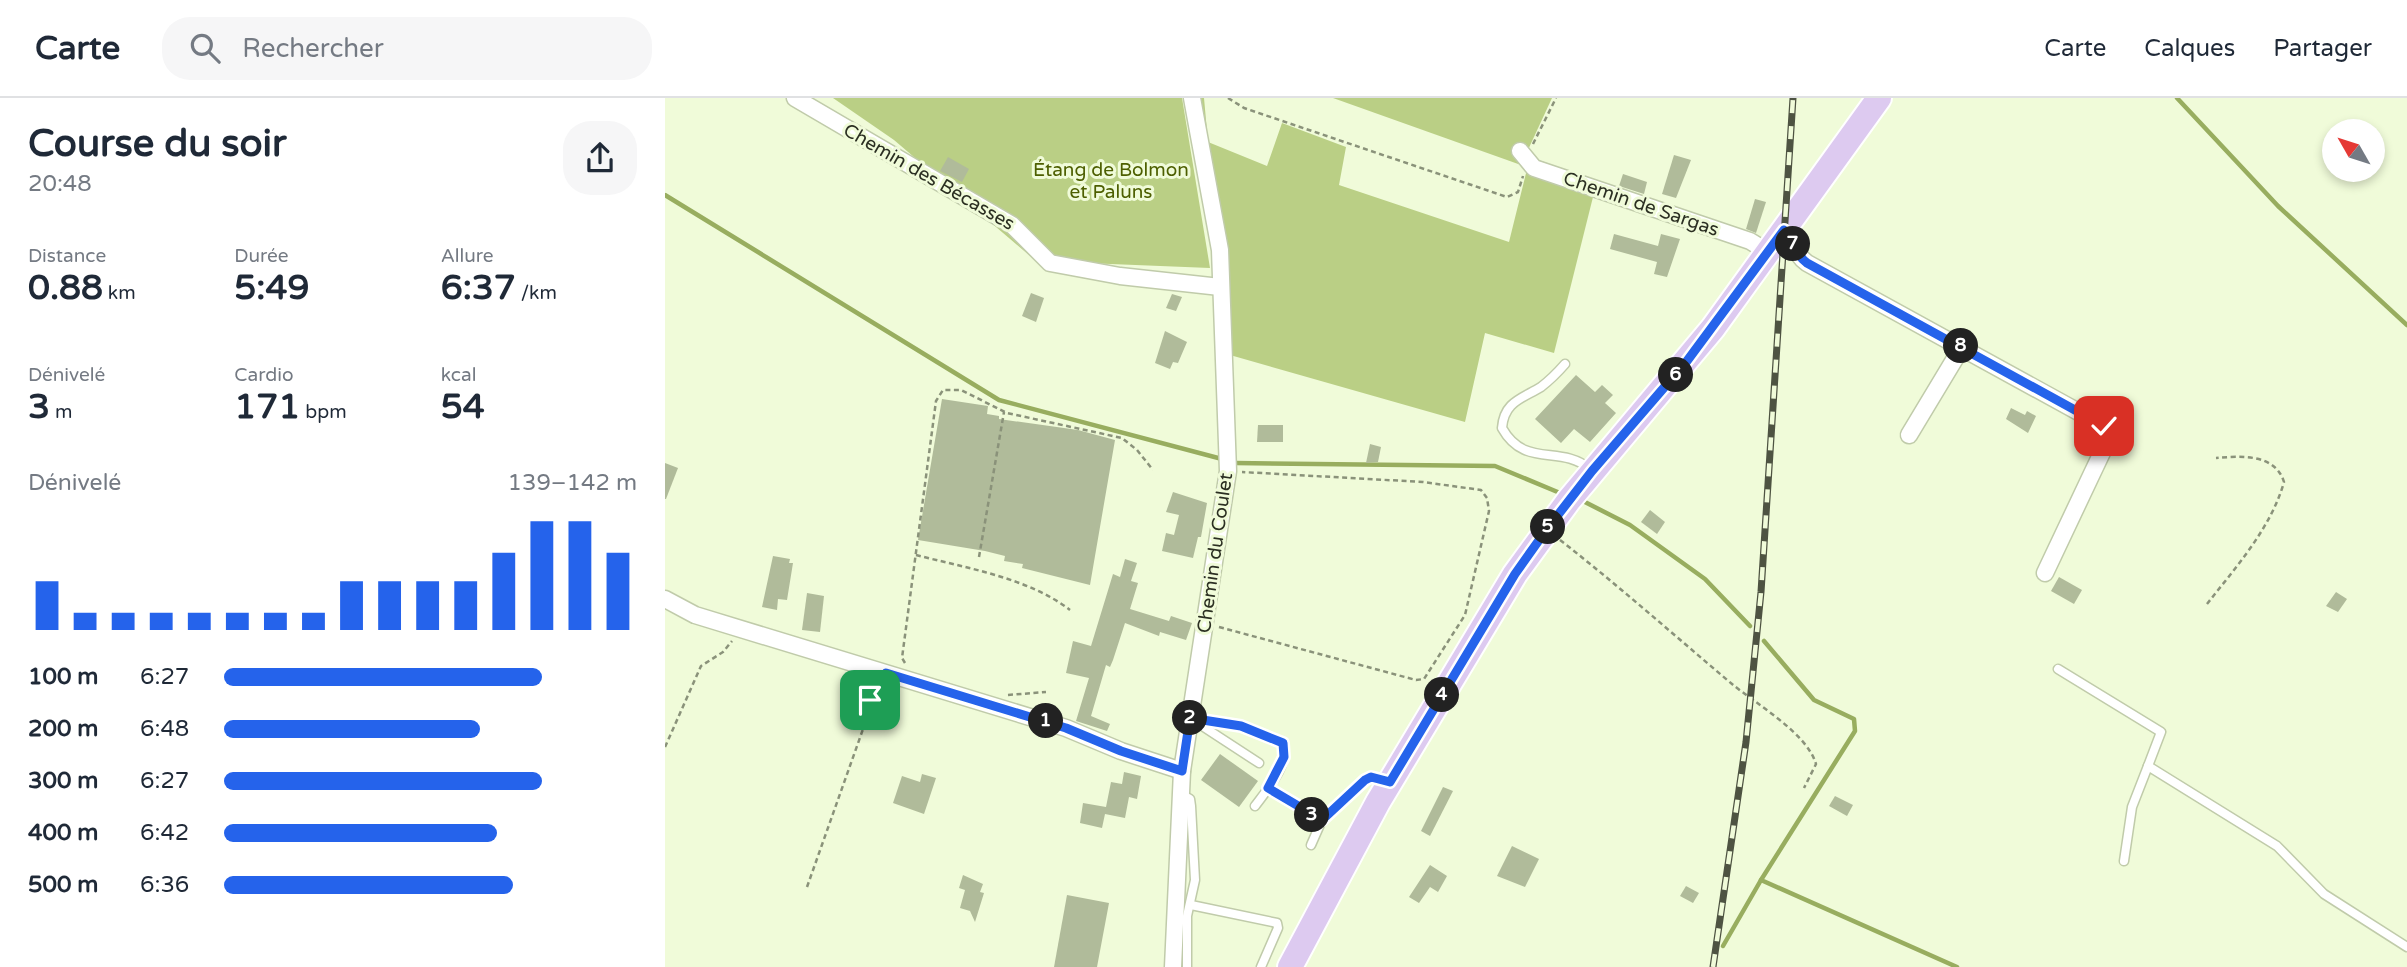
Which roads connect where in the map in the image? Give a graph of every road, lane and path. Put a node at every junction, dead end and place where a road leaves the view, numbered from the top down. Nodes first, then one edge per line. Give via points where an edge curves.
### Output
1 (796, 98) edge
2 (1192, 98) edge
3 (1228, 98) edge
4 (1556, 98) edge
5 (1879, 98) edge
6 (1523, 156) junction
7 (1784, 230) junction
8 (1768, 252) junction
9 (1220, 287) junction
10 (1962, 347) junction
11 (1565, 364) dead end
12 (1004, 412) junction
13 (1909, 435) dead end
14 (2216, 458) dead end
15 (1153, 470) dead end
16 (1228, 471) junction
17 (1592, 471) junction
18 (1547, 529) junction
19 (916, 555) junction
20 (979, 557) dead end
21 (2045, 573) dead end
22 (665, 599) edge
23 (2207, 604) dead end
24 (1070, 610) dead end
25 (1205, 624) junction
26 (741, 629) junction
27 (909, 666) dead end
28 (2058, 670) dead end
29 (886, 673) junction
30 (1046, 692) dead end
31 (1005, 695) dead end
32 (1190, 718) junction
33 (665, 747) edge
34 (1259, 763) dead end
35 (2148, 766) junction
36 (1182, 771) junction
37 (1390, 782) junction
38 (1268, 788) junction
39 (1804, 788) dead end
40 (1180, 794) junction
41 (1255, 806) dead end
42 (1322, 820) junction
43 (1311, 845) dead end
44 (2124, 861) dead end
45 (807, 887) dead end
46 (1191, 905) junction
47 (2407, 947) edge
48 (1173, 967) edge
49 (1187, 967) edge
50 (1261, 967) edge
51 (1290, 967) edge

1 - 9 street, Chemin des Bécasses via 1012,225 1050,263
2 - 9 street, Chemin du Coulet via 1220,250
3 - 6 path via 1244,108 1507,197 1518,192
4 - 6 path
5 - 7 main road
6 - 8 street, Chemin de Sargas via 1534,168 1750,241
7 - 8 main road
7 - 10 street via 1802,260
8 - 17 main road via 1687,361
9 - 16 street, Chemin du Coulet
10 - 13 street
10 - 21 street via 2099,421 2107,432
11 - 17 lane via 1540,387 1510,404 1502,428 1515,446 1576,459
12 - 15 path via 1122,438
12 - 19 path via 961,390 951,388 937,396
12 - 20 path
14 - 23 path via 2262,460 2273,465 2284,482 2248,551
16 - 25 street, Chemin du Coulet
16 - 25 path via 1423,482 1481,490 1489,511 1465,615 1420,680
17 - 18 main road
18 - 37 main road
18 - 39 path via 1772,713 1813,754 1816,764
19 - 24 path via 1051,595
19 - 27 path via 902,659
22 - 26 street via 695,615
25 - 32 street, Chemin du Coulet
26 - 29 street
26 - 33 path via 723,652 701,666
28 - 35 lane via 2161,732
29 - 36 street via 1066,728
29 - 45 path via 870,700
30 - 31 path
32 - 34 lane
32 - 36 street, Chemin du Coulet
32 - 38 lane via 1241,726 1283,743 1284,757
35 - 44 lane via 2132,807
35 - 47 lane via 2277,846 2324,894
36 - 40 street, Chemin du Coulet
37 - 42 lane via 1365,780
37 - 51 main road
38 - 41 lane
38 - 42 lane
40 - 46 lane via 1190,799 1191,806 1195,880
40 - 48 street, Chemin du Coulet
42 - 43 lane
46 - 49 lane
46 - 50 lane via 1277,923

